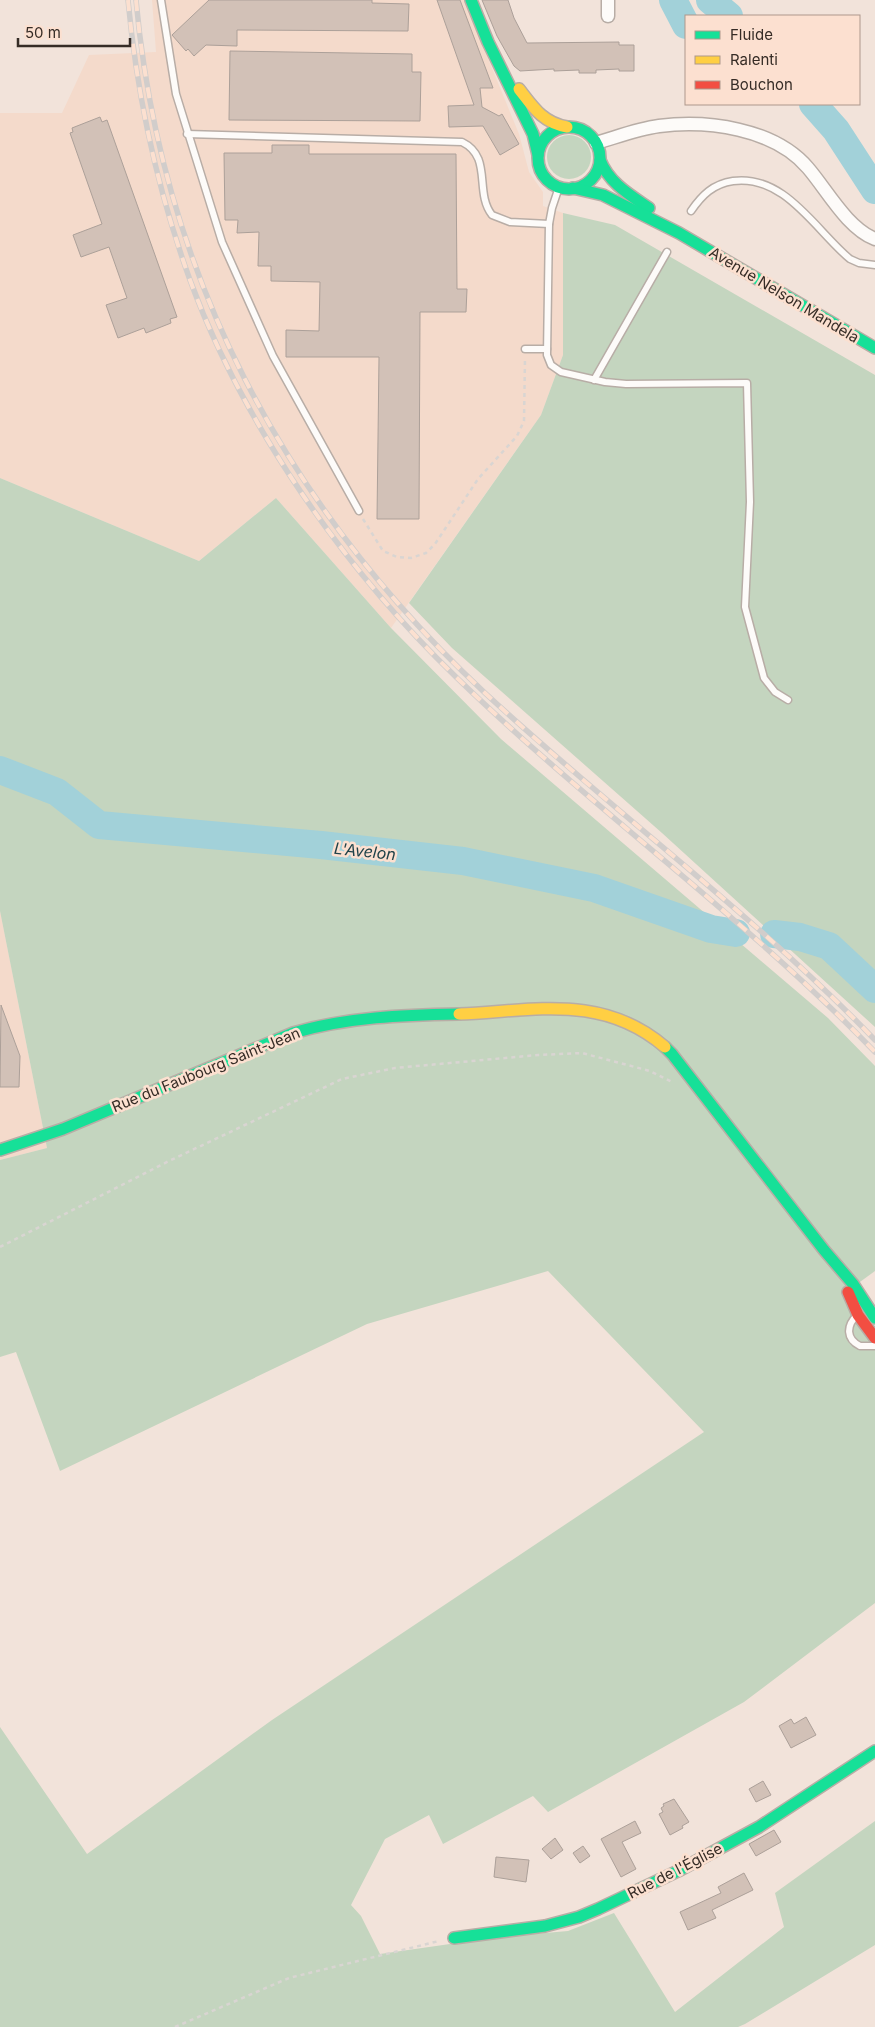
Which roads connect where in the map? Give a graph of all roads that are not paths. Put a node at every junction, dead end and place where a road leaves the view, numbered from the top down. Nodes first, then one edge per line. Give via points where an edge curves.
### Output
1 (161, 0) edge
2 (472, 0) edge
3 (608, 0) edge
4 (608, 16) dead end
5 (496, 61) junction
6 (567, 127) junction
7 (188, 134) junction
8 (596, 143) junction
9 (538, 157) junction
10 (600, 160) junction
11 (559, 187) junction
12 (573, 188) junction
13 (691, 211) dead end
14 (549, 224) junction
15 (875, 238) edge
16 (694, 241) junction
17 (667, 252) dead end
18 (875, 264) edge
19 (875, 348) edge
20 (525, 349) road end
21 (547, 349) junction
22 (594, 380) junction
23 (358, 511) road end
24 (788, 700) dead end
25 (0, 1150) edge
26 (824, 1250) junction
27 (858, 1314) junction
28 (875, 1318) edge
29 (875, 1338) edge
30 (875, 1346) edge
31 (875, 1751) edge
32 (454, 1938) road end

1 - 7 lane via 173,84
2 - 5 street
3 - 4 street
5 - 6 street via 544,120
5 - 9 street via 533,134
6 - 8 street via 584,130
6 - 9 street via 545,137
7 - 14 lane via 462,142 477,154 486,204 492,215 510,222
7 - 23 lane via 217,230 267,343
8 - 10 street
8 - 15 street via 672,125 720,127 755,135 799,159 857,228
9 - 11 street via 542,174
10 - 12 street via 592,179
10 - 16 street, Avenue Nelson Mandela via 610,179
11 - 12 street
11 - 14 lane
12 - 16 street, Avenue Nelson Mandela via 600,192
13 - 18 lane via 703,195 716,186 741,180 761,184 791,201 850,259
14 - 21 lane
16 - 19 street, Avenue Nelson Mandela
17 - 22 lane
20 - 21 lane
21 - 22 lane via 548,360 555,369
22 - 24 lane via 626,384 747,383 750,502 745,607 764,678 770,688
25 - 26 street, Rue du Faubourg Saint-Jean via 63,1129 297,1032 357,1019 448,1014 570,1020 617,1030 634,1038 705,1098
26 - 27 street, Rue du Faubourg Saint-Jean
26 - 28 street, Rue du Faubourg Saint-Jean via 853,1284
27 - 28 lane
27 - 29 street, Rue du Faubourg Saint-Jean
27 - 30 lane via 848,1328 851,1339 860,1346
31 - 32 street, Rue de l'Église via 760,1828 678,1872 598,1909 545,1926

